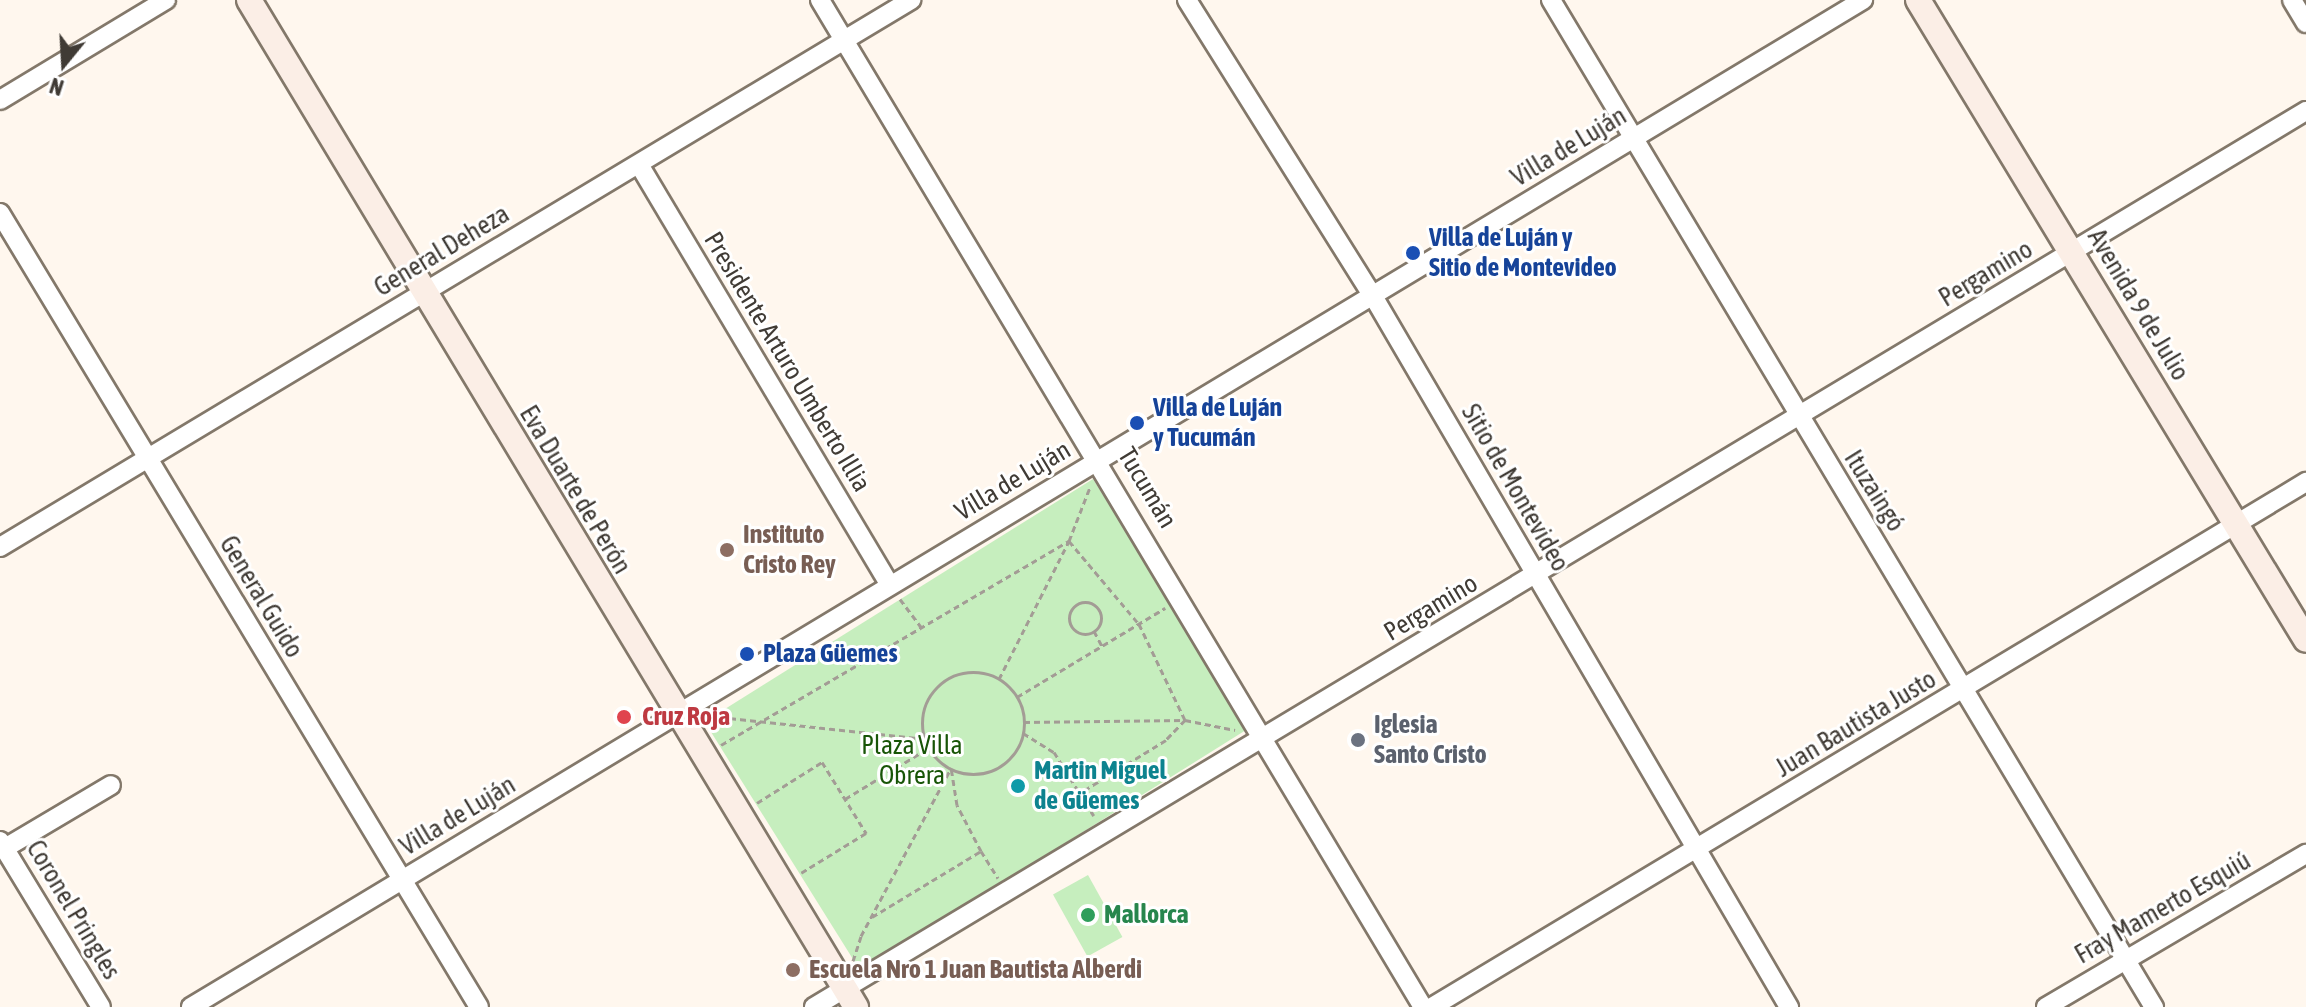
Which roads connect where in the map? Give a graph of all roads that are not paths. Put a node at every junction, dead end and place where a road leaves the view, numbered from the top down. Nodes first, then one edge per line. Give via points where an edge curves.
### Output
1 (166, 0) edge
2 (249, 0) edge
3 (820, 0) edge
4 (911, 0) edge
5 (1187, 0) edge
6 (1551, 0) edge
7 (1863, 0) edge
8 (1918, 0) edge
9 (2292, 0) edge
10 (2306, 23) edge
11 (845, 40) junction
12 (0, 100) edge
13 (2306, 111) edge
14 (1633, 139) junction
15 (640, 166) junction
16 (0, 213) edge
17 (2074, 251) junction
18 (424, 291) junction
19 (1373, 296) junction
20 (1799, 418) junction
21 (1100, 459) junction
22 (146, 460) junction
23 (2306, 482) edge
24 (2237, 524) junction
25 (0, 547) edge
26 (1536, 576) junction
27 (890, 585) junction
28 (2306, 640) edge
29 (1964, 689) junction
30 (676, 714) junction
31 (1266, 737) junction
32 (111, 785) dead end
33 (2, 844) edge
34 (1696, 852) junction
35 (2306, 854) edge
36 (403, 880) junction
37 (2125, 959) junction
38 (850, 998) edge
39 (101, 1007) edge
40 (191, 1007) edge
41 (479, 1007) edge
42 (814, 1007) edge
43 (1423, 1007) edge
44 (1432, 1007) edge
45 (1789, 1007) edge
46 (2046, 1007) edge
47 (2154, 1007) edge

1 - 12 street
2 - 18 main road, Eva Duarte de Perón
3 - 11 street, Tucumán
4 - 11 street, General Deheza
5 - 19 street, Sitio de Montevideo
6 - 14 street, Ituzaingó
7 - 14 street, Villa de Luján
8 - 17 main road, Avenida 9 de Julio
9 - 10 street
11 - 15 street, General Deheza
11 - 21 street, Tucumán
13 - 17 street, Pergamino
14 - 19 street, Villa de Luján
14 - 20 street, Ituzaingó
15 - 18 street, General Deheza
15 - 27 street, Presidente Arturo Umberto Illia
16 - 22 street, General Guido
17 - 20 street, Pergamino
17 - 24 main road, Avenida 9 de Julio
18 - 22 street, General Deheza
18 - 30 main road, Eva Duarte de Perón
19 - 21 street, Villa de Luján
19 - 26 street, Sitio de Montevideo
20 - 26 street, Pergamino
20 - 29 street, Ituzaingó
21 - 27 street, Villa de Luján
21 - 31 street, Tucumán
22 - 25 street, General Deheza
22 - 36 street, General Guido
23 - 24 street, Juan Bautista Justo
24 - 28 main road, Avenida 9 de Julio
24 - 29 street, Juan Bautista Justo
26 - 31 street, Pergamino
26 - 34 street, Sitio de Montevideo
27 - 30 street, Villa de Luján
29 - 34 street, Juan Bautista Justo
29 - 37 street, Ituzaingó
30 - 36 street, Villa de Luján
30 - 38 main road, Eva Duarte de Perón
31 - 38 street, Pergamino via 1007,891
31 - 43 street, Tucumán
32 - 33 street
33 - 39 street, Coronel Pringles
34 - 44 street, Juan Bautista Justo
34 - 45 street, Sitio de Montevideo
35 - 37 street, Fray Mamerto Esquiú
36 - 40 street, Villa de Luján
36 - 41 street, General Guido
37 - 46 street, Fray Mamerto Esquiú
37 - 47 street, Ituzaingó
38 - 42 street, Pergamino

